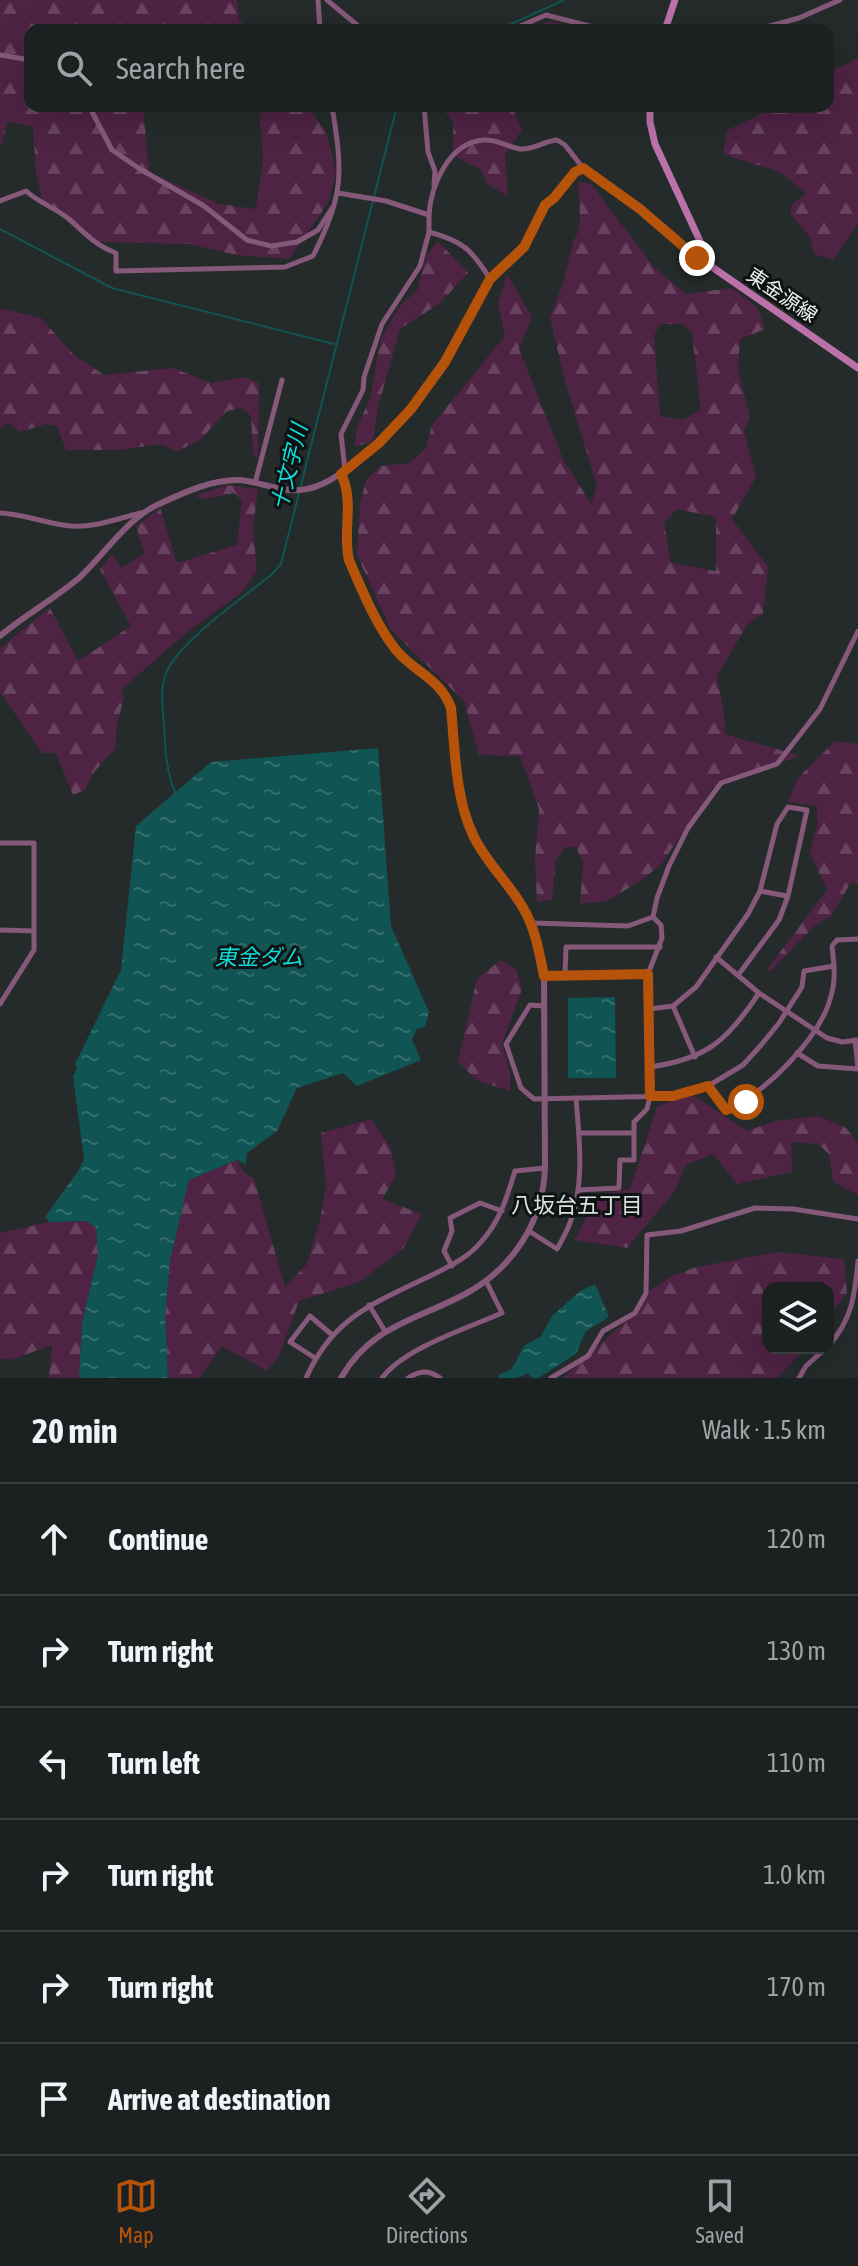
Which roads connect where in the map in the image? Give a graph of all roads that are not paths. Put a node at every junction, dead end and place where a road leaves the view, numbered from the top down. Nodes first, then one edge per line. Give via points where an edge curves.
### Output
1 (318, 0) edge
2 (327, 0) edge
3 (675, 0) edge
4 (840, 0) edge
5 (320, 24) edge
6 (356, 24) edge
7 (525, 24) edge
8 (581, 24) edge
9 (667, 24) edge
10 (777, 24) edge
11 (0, 55) edge
12 (24, 59) edge
13 (92, 112) edge
14 (333, 112) edge
15 (425, 112) edge
16 (650, 112) edge
17 (583, 168) junction
18 (434, 190) junction
19 (338, 193) junction
20 (0, 201) edge
21 (335, 205) junction
22 (429, 215) junction
23 (429, 232) junction
24 (709, 262) junction
25 (490, 279) junction
26 (858, 368) edge
27 (282, 380) dead end
28 (343, 472) junction
29 (255, 483) junction
30 (0, 513) edge
31 (141, 513) junction
32 (858, 631) edge
33 (0, 636) edge
34 (0, 843) edge
35 (760, 891) junction
36 (788, 896) junction
37 (653, 917) junction
38 (531, 923) junction
39 (0, 930) edge
40 (34, 931) junction
41 (858, 939) edge
42 (660, 947) junction
43 (716, 957) junction
44 (834, 966) junction
45 (648, 974) junction
46 (739, 974) junction
47 (565, 975) junction
48 (544, 976) junction
49 (759, 993) junction
50 (0, 1004) edge
51 (543, 1006) junction
52 (673, 1006) junction
53 (649, 1009) junction
54 (787, 1010) junction
55 (815, 1029) junction
56 (856, 1040) edge
57 (797, 1053) junction
58 (695, 1057) junction
59 (650, 1067) junction
60 (858, 1069) edge
61 (708, 1086) junction
62 (650, 1096) junction
63 (545, 1098) junction
64 (576, 1098) junction
65 (579, 1133) junction
66 (633, 1133) junction
67 (545, 1168) junction
68 (578, 1190) junction
69 (502, 1211) junction
70 (858, 1219) edge
71 (529, 1231) junction
72 (858, 1261) edge
73 (452, 1266) junction
74 (486, 1281) junction
75 (369, 1305) junction
76 (385, 1331) junction
77 (331, 1334) junction
78 (834, 1338) edge
79 (819, 1354) edge
80 (315, 1358) junction
81 (306, 1378) edge
82 (341, 1378) edge
83 (382, 1378) edge
84 (408, 1378) edge
85 (440, 1378) edge
86 (551, 1378) edge
87 (799, 1378) edge

1 - 5 street
2 - 6 street
3 - 9 main road
4 - 10 street
7 - 8 street via 546,15
11 - 12 street
13 - 21 street via 112,150 225,219 247,240 271,246 297,242 318,230
14 - 19 street
15 - 18 street
16 - 24 main road, 東金源線 via 655,144
17 - 18 street via 561,141 523,149 483,140 459,149
17 - 24 street
17 - 25 street via 545,205 524,247
18 - 22 street
19 - 21 street
19 - 22 street
20 - 21 street via 26,191 116,253 116,271 285,267 313,256
22 - 23 street
23 - 25 street via 470,250
23 - 28 street via 416,275 382,324 363,390 341,434
24 - 26 main road, 東金源線
25 - 28 street via 445,362 411,409
27 - 29 street
28 - 29 street via 296,491
28 - 38 street via 349,560 398,653 447,696 467,820
29 - 31 street via 220,481
30 - 31 street via 69,526
31 - 33 street via 78,578
32 - 37 street via 820,709 777,764 721,783 688,828
34 - 40 street via 34,843
35 - 36 street
35 - 36 street via 777,824 788,807 807,810
35 - 43 street
36 - 46 street via 779,920
37 - 38 street via 628,926
37 - 42 street via 661,925
38 - 48 street
39 - 40 street
40 - 50 street via 34,950
41 - 44 street via 837,940 832,946
42 - 45 street
42 - 47 street via 566,947
43 - 46 street
43 - 52 street via 696,987
44 - 54 street via 804,971 802,987
44 - 55 street via 831,1000
45 - 47 street
45 - 53 street
46 - 49 street
47 - 48 street
48 - 51 street
49 - 54 street
49 - 58 street via 738,1026
51 - 63 street
51 - 63 street via 530,1005 506,1044 521,1088 534,1099
52 - 53 street
52 - 58 street
53 - 59 street
54 - 55 street
54 - 61 street via 743,1065
55 - 56 street via 827,1038
55 - 57 street
56 - 60 street
57 - 60 street via 818,1066
57 - 61 street via 746,1102 726,1110
58 - 59 street
59 - 62 street
61 - 62 street
62 - 64 street
62 - 66 street
63 - 64 street
63 - 67 street
64 - 65 street
65 - 66 street
65 - 68 street
66 - 68 street via 634,1160 620,1160 619,1188
67 - 69 street via 515,1171
67 - 71 street via 540,1204
68 - 71 street via 557,1249
69 - 73 street via 479,1245
69 - 73 street via 480,1203 450,1218 452,1231 444,1251
70 - 86 street via 755,1208 681,1231 647,1235 646,1293 635,1313 603,1331 588,1356
71 - 74 street via 515,1254
72 - 78 street via 852,1308
73 - 75 street
74 - 76 street
74 - 83 street via 502,1313 414,1352
75 - 76 street
75 - 77 street
76 - 82 street via 353,1359
77 - 80 street
77 - 80 street via 310,1316 290,1342
79 - 87 street
80 - 81 street
84 - 85 street via 419,1372

